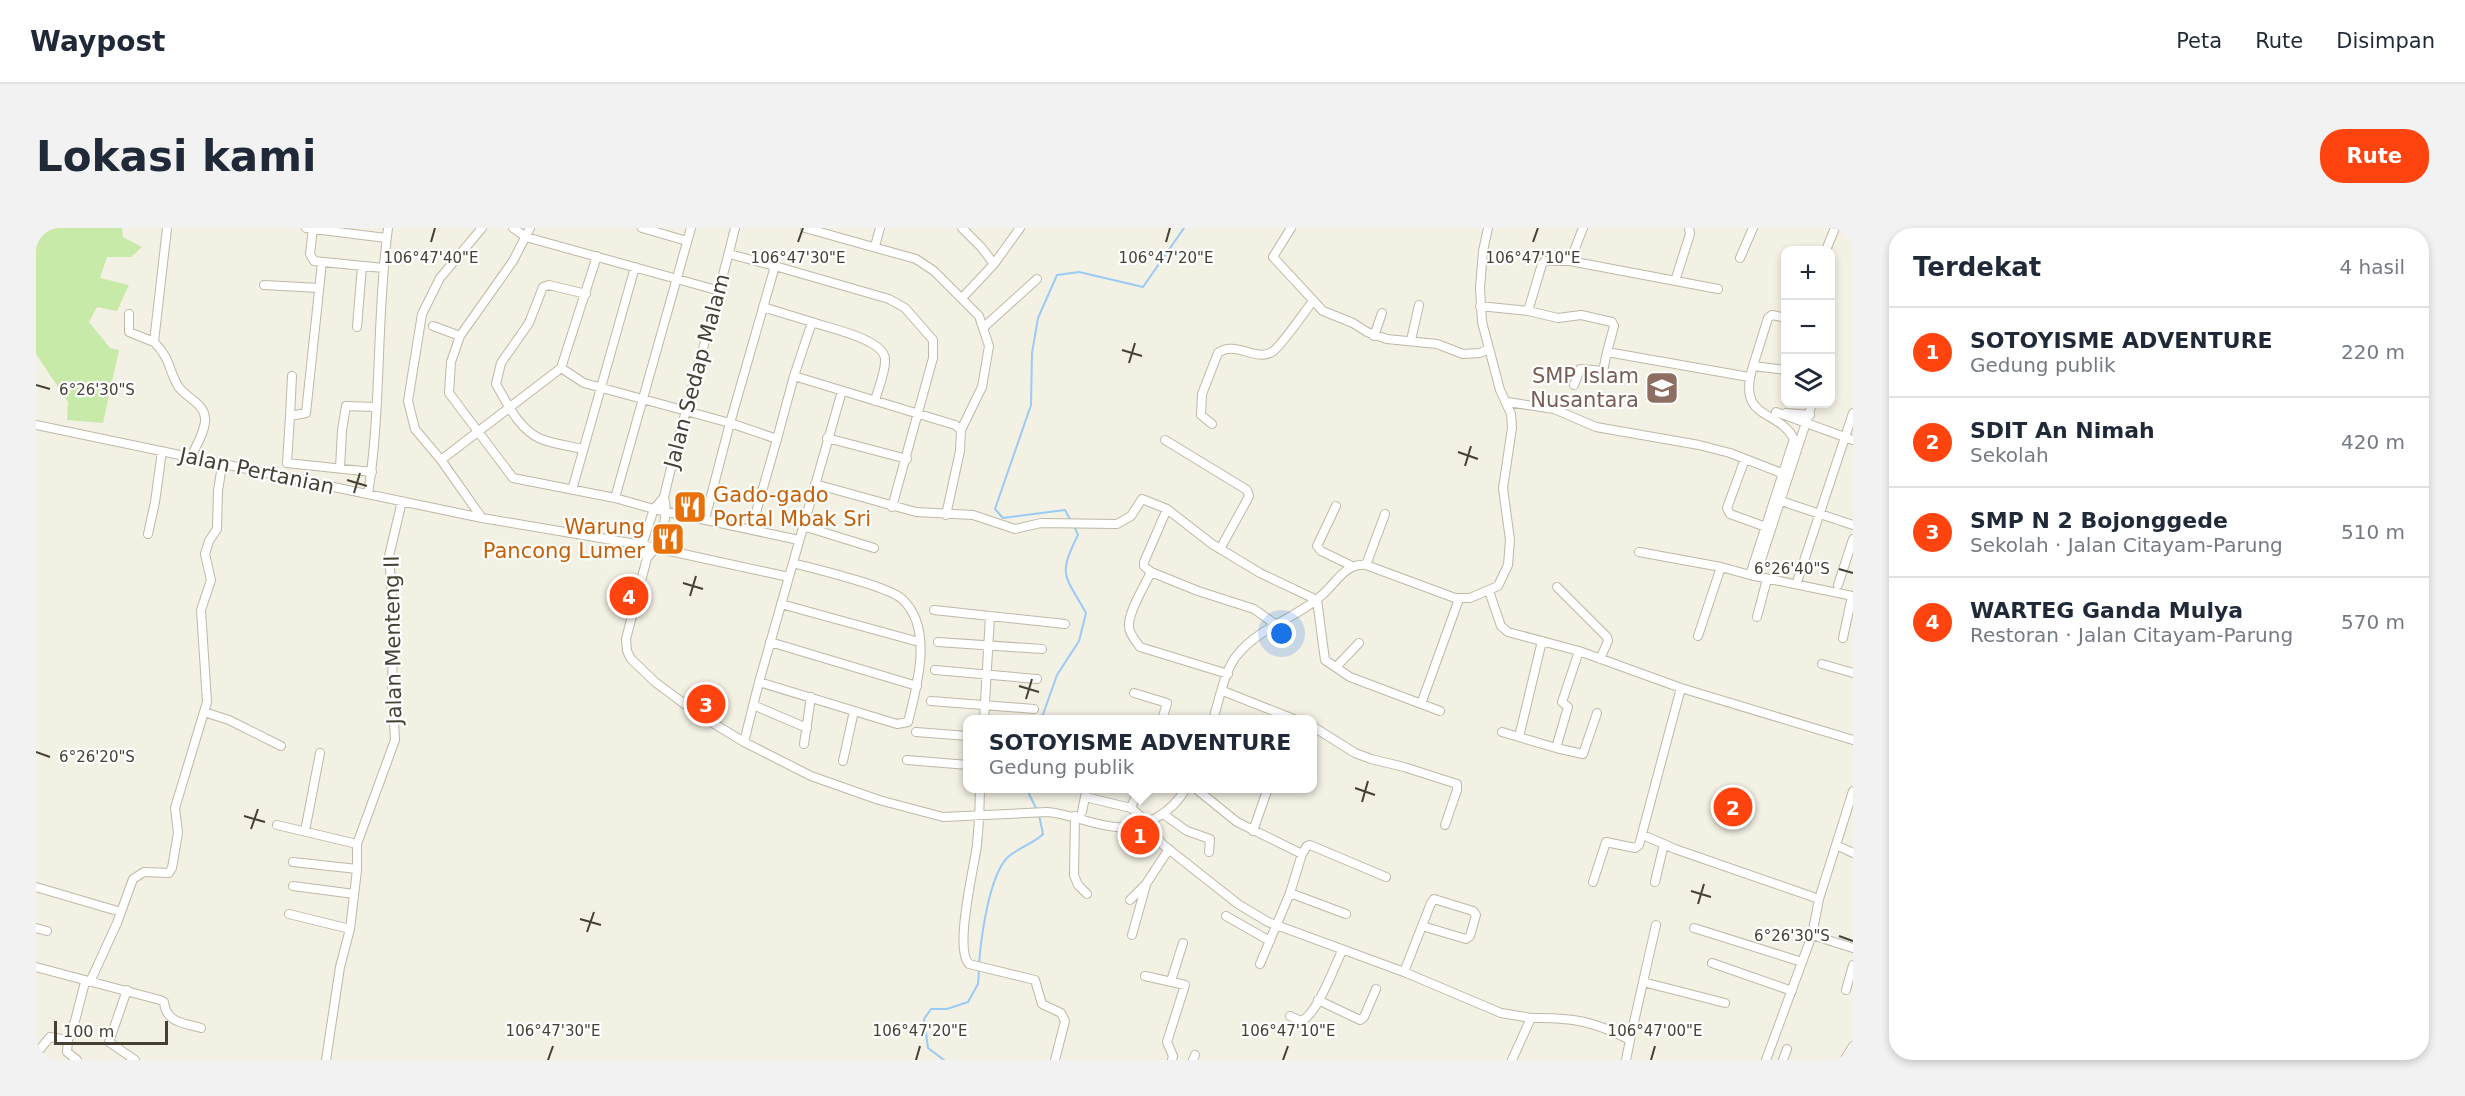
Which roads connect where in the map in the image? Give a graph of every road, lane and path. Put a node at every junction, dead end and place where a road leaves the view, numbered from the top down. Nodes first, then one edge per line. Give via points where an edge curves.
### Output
1 (167, 228) edge
2 (311, 228) edge
3 (388, 228) edge
4 (482, 228) edge
5 (513, 228) edge
6 (530, 228) edge
7 (642, 228) edge
8 (691, 228) edge
9 (735, 228) edge
10 (804, 228) edge
11 (880, 228) edge
12 (962, 228) edge
13 (1291, 228) edge
14 (1488, 228) edge
15 (1583, 228) edge
16 (1689, 228) edge
17 (1753, 228) edge
18 (1835, 228) edge
19 (1019, 229) edge
20 (833, 232) edge
21 (526, 237) junction
22 (386, 238) junction
23 (687, 241) junction
24 (875, 246) junction
25 (1828, 246) edge
26 (729, 254) junction
27 (597, 256) junction
28 (1740, 258) dead end
29 (1570, 261) junction
30 (322, 262) junction
31 (994, 264) junction
32 (362, 266) junction
33 (775, 266) junction
34 (634, 267) junction
35 (384, 268) junction
36 (1037, 279) dead end
37 (677, 280) junction
38 (1675, 281) junction
39 (264, 285) dead end
40 (319, 288) junction
41 (1718, 289) dead end
42 (720, 291) junction
43 (586, 294) junction
44 (962, 298) junction
45 (1313, 301) junction
46 (1419, 305) dead end
47 (1480, 306) junction
48 (763, 307) junction
49 (1528, 311) junction
50 (1382, 313) dead end
51 (129, 314) dead end
52 (1781, 317) edge
53 (812, 322) junction
54 (433, 326) dead end
55 (357, 327) dead end
56 (984, 327) junction
57 (460, 336) junction
58 (1374, 336) junction
59 (1411, 340) junction
60 (154, 342) junction
61 (1490, 349) junction
62 (1607, 352) junction
63 (1752, 366) junction
64 (561, 368) junction
65 (1781, 370) edge
66 (292, 376) dead end
67 (794, 376) junction
68 (1749, 377) junction
69 (1574, 385) dead end
70 (601, 388) junction
71 (842, 391) junction
72 (643, 399) junction
73 (875, 401) junction
74 (1507, 402) junction
75 (376, 407) junction
76 (1811, 408) edge
77 (510, 409) junction
78 (685, 410) junction
79 (1761, 411) junction
80 (1776, 412) junction
81 (1853, 413) edge
82 (919, 414) junction
83 (1810, 415) junction
84 (290, 416) junction
85 (730, 423) junction
86 (1807, 423) junction
87 (1212, 424) dead end
88 (36, 425) edge
89 (961, 430) junction
90 (477, 431) junction
91 (827, 438) junction
92 (1849, 438) edge
93 (777, 439) junction
94 (1165, 440) dead end
95 (583, 449) junction
96 (162, 451) junction
97 (191, 457) junction
98 (441, 459) junction
99 (907, 459) junction
100 (1745, 459) junction
101 (222, 465) junction
102 (340, 468) junction
103 (372, 472) junction
104 (1784, 474) junction
105 (815, 484) junction
106 (573, 490) junction
107 (368, 494) junction
108 (615, 498) junction
109 (664, 498) junction
110 (402, 501) junction
111 (1781, 501) junction
112 (1336, 506) dead end
113 (892, 507) junction
114 (654, 508) junction
115 (1167, 509) junction
116 (667, 511) junction
117 (946, 514) junction
118 (1385, 514) dead end
119 (1819, 514) junction
120 (482, 519) junction
121 (705, 519) junction
122 (1853, 525) edge
123 (803, 526) junction
124 (1766, 527) junction
125 (751, 530) junction
126 (148, 534) dead end
127 (1853, 538) edge
128 (799, 540) junction
129 (642, 545) junction
130 (874, 548) dead end
131 (656, 549) junction
132 (1220, 549) junction
133 (1639, 552) dead end
134 (647, 558) junction
135 (1754, 562) junction
136 (793, 563) junction
137 (1366, 565) junction
138 (1352, 566) junction
139 (1721, 567) junction
140 (1151, 572) junction
141 (1750, 575) junction
142 (789, 577) junction
143 (1767, 579) junction
144 (1798, 579) dead end
145 (1838, 585) dead end
146 (1557, 587) dead end
147 (1489, 591) junction
148 (1853, 596) edge
149 (1459, 599) junction
150 (1317, 600) junction
151 (781, 604) junction
152 (934, 610) dead end
153 (990, 616) junction
154 (1756, 617) dead end
155 (1065, 624) dead end
156 (1275, 624) junction
157 (1698, 636) dead end
158 (1843, 638) dead end
159 (1542, 641) junction
160 (770, 642) junction
161 (920, 642) junction
162 (938, 642) dead end
163 (1359, 643) dead end
164 (989, 644) junction
165 (1042, 649) dead end
166 (1579, 651) junction
167 (1600, 659) junction
168 (1822, 664) dead end
169 (1337, 666) junction
170 (935, 670) dead end
171 (1853, 673) edge
172 (987, 674) junction
173 (1228, 674) junction
174 (1037, 679) dead end
175 (759, 682) junction
176 (917, 686) junction
177 (1681, 688) junction
178 (1223, 691) junction
179 (1134, 693) dead end
180 (811, 698) junction
181 (931, 701) dead end
182 (1421, 704) junction
183 (753, 705) junction
184 (985, 705) junction
185 (1034, 709) dead end
186 (854, 711) junction
187 (1440, 711) dead end
188 (204, 712) junction
189 (1596, 712) dead end
190 (984, 715) edge
191 (1163, 715) edge
192 (1215, 715) edge
193 (1283, 715) edge
194 (807, 728) junction
195 (1317, 729) edge
196 (916, 732) dead end
197 (1502, 732) dead end
198 (963, 736) edge
199 (1519, 737) junction
200 (1853, 740) edge
201 (744, 742) junction
202 (804, 744) dead end
203 (281, 746) dead end
204 (1556, 748) junction
205 (320, 753) dead end
206 (907, 760) dead end
207 (843, 761) dead end
208 (963, 765) edge
209 (1853, 791) edge
210 (980, 793) edge
211 (1086, 793) edge
212 (1137, 793) edge
213 (1184, 793) edge
214 (1200, 793) edge
215 (1267, 793) edge
216 (1085, 798) junction
217 (1131, 808) junction
218 (1078, 814) junction
219 (1163, 814) junction
220 (980, 816) junction
221 (1147, 822) junction
222 (277, 825) dead end
223 (1445, 825) dead end
224 (305, 831) junction
225 (1253, 831) junction
226 (1643, 835) junction
227 (357, 843) junction
228 (1664, 844) junction
229 (1836, 844) junction
230 (1169, 849) junction
231 (1209, 852) dead end
232 (1853, 853) edge
233 (1302, 854) junction
234 (293, 862) dead end
235 (357, 869) junction
236 (1386, 877) dead end
237 (1593, 882) dead end
238 (1655, 882) dead end
239 (1146, 884) junction
240 (293, 886) dead end
241 (36, 887) edge
242 (1290, 893) junction
243 (354, 894) junction
244 (1087, 894) dead end
245 (1819, 899) junction
246 (1130, 900) dead end
247 (121, 912) junction
248 (289, 914) dead end
249 (1346, 914) dead end
250 (1226, 916) dead end
251 (1656, 925) dead end
252 (1277, 926) junction
253 (1422, 926) junction
254 (36, 928) edge
255 (1694, 928) dead end
256 (350, 929) junction
257 (48, 931) dead end
258 (1132, 935) dead end
259 (1812, 935) junction
260 (1270, 941) junction
261 (1183, 943) dead end
262 (1853, 948) edge
263 (1342, 951) junction
264 (1802, 962) junction
265 (1712, 963) dead end
266 (1260, 964) dead end
267 (1853, 965) edge
268 (37, 970) edge
269 (1404, 972) junction
270 (1145, 976) dead end
271 (1171, 981) junction
272 (88, 982) junction
273 (1642, 982) junction
274 (1376, 989) dead end
275 (127, 990) junction
276 (1846, 990) dead end
277 (1792, 991) junction
278 (1318, 1000) junction
279 (1725, 1003) dead end
280 (1290, 1016) dead end
281 (1530, 1018) junction
282 (201, 1028) dead end
283 (68, 1040) junction
284 (1630, 1040) junction
285 (1853, 1046) edge
286 (1787, 1049) dead end
287 (36, 1054) edge
288 (1845, 1059) edge
289 (76, 1060) edge
290 (135, 1060) edge
291 (326, 1060) edge
292 (1056, 1060) edge
293 (1172, 1060) edge
294 (1512, 1060) edge
295 (1626, 1060) edge
296 (1766, 1060) edge
297 (1783, 1060) edge

1 - 60 street
2 - 22 street
2 - 30 street via 311,258
3 - 22 street
4 - 98 street via 440,278 422,314 408,401 414,429
5 - 21 street
6 - 21 street
7 - 23 street
8 - 23 street
9 - 26 street, Jalan Sedap Malam
10 - 20 street
11 - 24 street
12 - 31 street
13 - 45 street via 1273,257
14 - 47 street
15 - 29 street
16 - 38 street
17 - 28 street
18 - 25 street
19 - 31 street
20 - 24 street
21 - 27 street
21 - 57 street
22 - 35 street
23 - 37 street
24 - 44 street via 916,259
26 - 33 street
26 - 42 street, Jalan Sedap Malam
27 - 34 street
27 - 43 street
29 - 38 street
29 - 49 street via 1543,262
30 - 32 street
30 - 40 street
31 - 44 street
32 - 35 street
32 - 55 street
33 - 48 street
33 - 82 street via 889,299 915,318 934,345
34 - 37 street
34 - 70 street
35 - 75 street
36 - 56 street
37 - 42 street
37 - 72 street
38 - 41 street
39 - 40 street
40 - 84 street via 306,412
42 - 78 street, Jalan Sedap Malam
43 - 64 street
43 - 77 street via 543,287 529,323 498,369 496,384
44 - 56 street
45 - 58 street via 1323,311
45 - 87 street via 1274,352 1262,355 1228,348 1218,353 1202,394 1201,415
46 - 59 street
47 - 49 street
47 - 61 street
48 - 53 street
48 - 85 street
49 - 62 street via 1558,318 1581,315 1612,322
50 - 58 street
51 - 60 street via 129,332
52 - 63 street via 1768,318
53 - 67 street
53 - 73 street via 867,340 881,349 886,360
54 - 57 street
56 - 89 street via 989,346 982,387
57 - 90 street via 449,393
58 - 59 street
59 - 61 street via 1463,354
60 - 97 street via 166,355 177,385 206,416
61 - 74 street via 1500,390
62 - 68 street
62 - 69 street via 1603,371 1580,369
63 - 65 street
63 - 68 street
64 - 70 street
64 - 77 street
66 - 84 street
67 - 71 street
67 - 93 street
68 - 79 street via 1752,402
70 - 72 street
70 - 95 street
71 - 73 street
71 - 91 street
72 - 78 street
72 - 108 street
73 - 82 street
74 - 100 street via 1554,410 1596,427 1699,445
74 - 147 street via 1512,428 1503,488 1510,540 1508,565 1498,586
75 - 102 street via 346,406
75 - 103 street
76 - 83 street
77 - 90 street
77 - 95 street via 539,438
78 - 85 street
78 - 109 street, Jalan Sedap Malam
79 - 80 street
79 - 104 street via 1794,439
80 - 83 street
80 - 86 street
81 - 92 street
82 - 89 street
82 - 99 street
83 - 86 street
84 - 102 street via 288,463
85 - 93 street
85 - 121 street
86 - 92 street
86 - 111 street
88 - 96 street, Jalan Pertanian
89 - 117 street
90 - 98 street
90 - 106 street via 513,478
91 - 99 street
91 - 105 street
92 - 119 street
93 - 125 street
94 - 132 street via 1247,490 1249,496
95 - 106 street
96 - 97 street, Jalan Pertanian
96 - 126 street
97 - 101 street, Jalan Pertanian
98 - 120 street
99 - 113 street
100 - 104 street
100 - 124 street via 1727,508 1730,514
101 - 107 street, Jalan Pertanian
101 - 188 street via 217,529 206,554 211,580 201,610 207,691
102 - 103 street
103 - 107 street
104 - 124 street
105 - 113 street
105 - 123 street
106 - 108 street
107 - 110 street, Jalan Pertanian
108 - 114 street
109 - 114 street, Jalan Sedap Malam
109 - 116 street
110 - 120 street, Jalan Pertanian
110 - 227 street, Jalan Menteng II via 389,556 395,740
111 - 119 street
111 - 135 street via 1760,563
112 - 138 street via 1317,546
113 - 117 street
114 - 116 street
114 - 129 street, Jalan Sedap Malam
115 - 117 street via 1142,499 1124,522 1117,524 1041,523 1015,529 973,515
115 - 132 street
115 - 140 street via 1144,562
116 - 121 street
116 - 131 street
118 - 137 street
119 - 122 street
119 - 144 street
120 - 129 street, Jalan Pertanian
121 - 125 street
123 - 128 street
123 - 130 street
124 - 135 street
125 - 128 street
127 - 145 street
128 - 136 street
129 - 131 street, Jalan Pertanian
129 - 134 street
131 - 134 street
131 - 142 street, Jalan Pertanian
132 - 150 street
133 - 139 street
134 - 201 street via 626,639 631,659 698,714
135 - 141 street
136 - 142 street
136 - 161 street via 893,593 915,618
137 - 138 street
137 - 149 street
138 - 150 street
139 - 141 street
139 - 157 street
140 - 156 street via 1254,609
140 - 173 street via 1128,625 1140,647
141 - 143 street
142 - 151 street
143 - 148 street
143 - 154 street
146 - 167 street via 1607,637
147 - 149 street
147 - 159 street via 1504,630
148 - 158 street
149 - 182 street
150 - 156 street
150 - 169 street via 1323,657
151 - 160 street
151 - 161 street
152 - 153 street
153 - 155 street
153 - 164 street
156 - 173 street via 1237,654
159 - 166 street
159 - 199 street
160 - 175 street
160 - 176 street
161 - 176 street
162 - 164 street
163 - 169 street
164 - 165 street
164 - 172 street
166 - 167 street
166 - 204 street via 1562,702 1568,706
167 - 177 street
168 - 171 street
169 - 182 street via 1350,677
170 - 172 street
172 - 174 street
172 - 184 street
173 - 178 street
175 - 180 street
175 - 183 street
176 - 186 street via 908,722 897,724
177 - 200 street
177 - 226 street
178 - 192 street
178 - 193 street
179 - 191 street via 1167,703
180 - 186 street
180 - 194 street
181 - 184 street
182 - 187 street
183 - 194 street
183 - 201 street
184 - 185 street
184 - 190 street
186 - 207 street
188 - 203 street
188 - 247 street via 175,808 178,832 171,871 136,876
189 - 204 street via 1582,754
194 - 202 street
195 - 223 street via 1355,753 1457,784
196 - 198 street
197 - 199 street
199 - 204 street
201 - 220 street via 811,776 858,793 934,815
205 - 224 street
206 - 208 street
209 - 229 street
210 - 220 street
211 - 216 street
212 - 217 street
213 - 219 street
214 - 225 street
215 - 225 street
216 - 217 street
216 - 218 street
217 - 221 street
218 - 220 street
218 - 221 street via 1118,828
218 - 244 street via 1074,875
219 - 221 street
219 - 231 street via 1187,831 1210,839
220 - 292 street via 963,929 963,954 969,964 1035,981 1042,1004 1064,1017
221 - 230 street
222 - 224 street
224 - 227 street
225 - 233 street
226 - 228 street
226 - 237 street via 1635,848 1606,842
227 - 235 street, Jalan Menteng II
228 - 238 street
228 - 245 street
229 - 232 street
229 - 245 street
230 - 239 street
230 - 252 street via 1238,904
233 - 236 street via 1310,845
233 - 242 street
234 - 235 street
235 - 243 street, Jalan Menteng II
239 - 246 street
239 - 258 street
240 - 243 street
241 - 247 street
242 - 249 street
242 - 252 street
243 - 256 street, Jalan Menteng II
245 - 259 street
247 - 272 street
248 - 256 street
250 - 260 street
251 - 273 street
252 - 260 street
252 - 263 street
253 - 253 street via 1466,939 1476,915 1436,899
253 - 269 street
254 - 257 street
255 - 264 street
256 - 291 street, Jalan Menteng II
259 - 262 street
259 - 264 street
260 - 266 street
261 - 271 street
263 - 269 street
263 - 278 street
264 - 277 street
265 - 277 street
267 - 276 street
268 - 272 street
269 - 281 street via 1501,1013
270 - 271 street
271 - 293 street via 1186,986 1167,1042
272 - 275 street
272 - 283 street
273 - 279 street
273 - 284 street
274 - 278 street via 1360,1020
275 - 282 street via 162,1001 165,1012 175,1022
275 - 290 street via 109,1042
277 - 296 street
278 - 280 street via 1304,1020
281 - 284 street via 1586,1021
281 - 294 street
283 - 287 street via 50,1037
283 - 289 street via 67,1052
284 - 295 street
285 - 288 street
286 - 297 street

